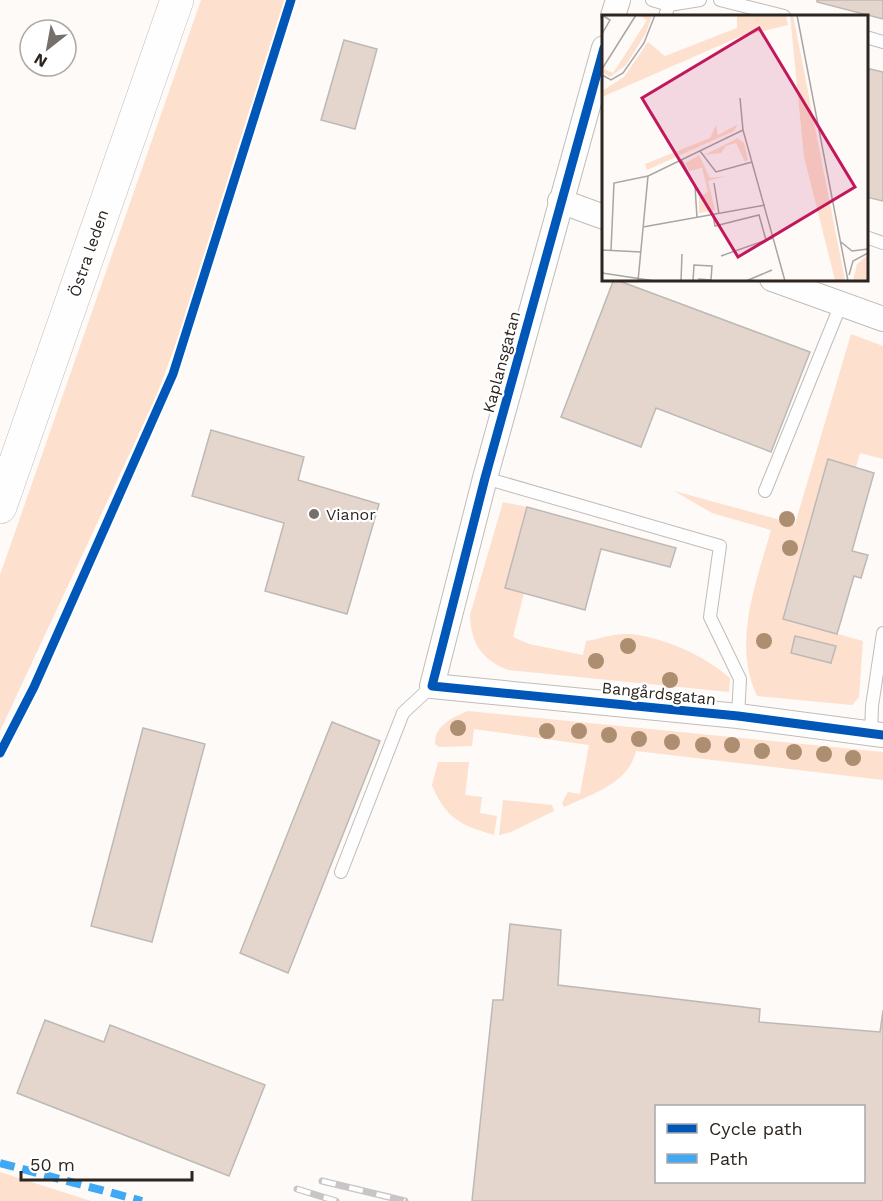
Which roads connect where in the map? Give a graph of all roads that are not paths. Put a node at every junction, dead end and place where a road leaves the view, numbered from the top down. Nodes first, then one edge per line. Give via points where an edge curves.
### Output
1 (177, 0) edge
2 (618, 0) edge
3 (652, 0) edge
4 (700, 0) edge
5 (720, 0) edge
6 (741, 3) edge
7 (667, 11) edge
8 (613, 15) edge
9 (781, 15) edge
10 (868, 37) edge
11 (883, 42) edge
12 (602, 55) edge
13 (560, 201) junction
14 (602, 216) edge
15 (868, 237) edge
16 (883, 243) edge
17 (775, 280) edge
18 (841, 304) junction
19 (882, 316) edge
20 (485, 478) junction
21 (765, 491) dead end
22 (0, 507) edge
23 (883, 633) edge
24 (432, 686) junction
25 (738, 716) junction
26 (877, 735) edge
27 (341, 872) dead end

1 - 22 highway, Östra leden
2 - 8 street
3 - 7 lane
4 - 7 lane
5 - 6 lane
6 - 9 lane
10 - 11 lane
12 - 13 street, Kaplansgatan
13 - 14 street
13 - 20 street, Kaplansgatan
15 - 16 lane
17 - 18 street
18 - 19 street
18 - 21 lane
20 - 24 street, Kaplansgatan
20 - 25 lane via 720,546 710,617 740,679
23 - 26 lane via 872,706
24 - 25 street, Bangårdsgatan
24 - 27 lane via 403,713
25 - 26 street, Bangårdsgatan

